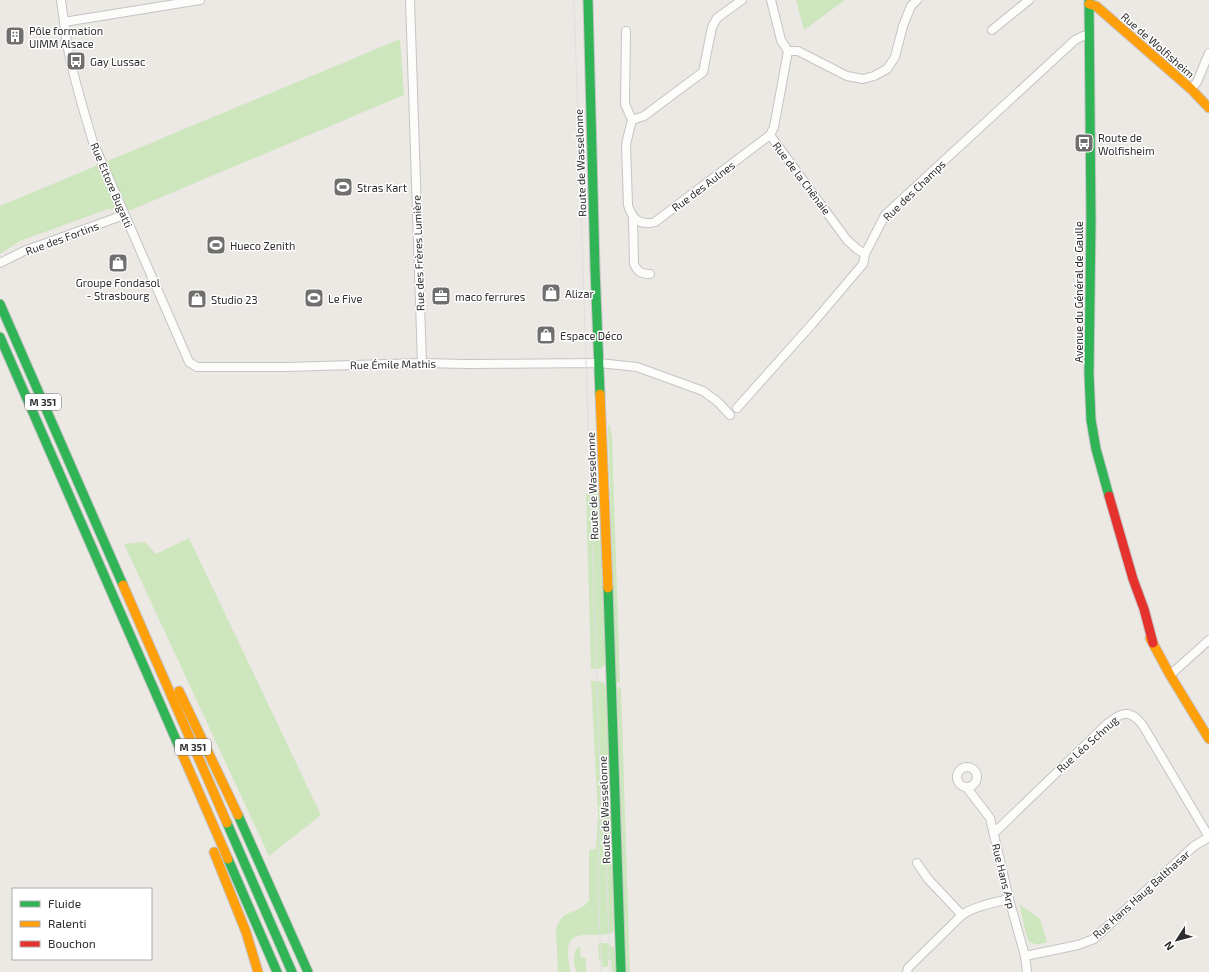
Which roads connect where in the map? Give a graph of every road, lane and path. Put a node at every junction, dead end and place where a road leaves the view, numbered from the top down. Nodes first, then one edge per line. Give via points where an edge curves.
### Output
1 (61, 0) edge
2 (200, 0) edge
3 (410, 0) edge
4 (588, 0) edge
5 (742, 0) edge
6 (771, 0) edge
7 (917, 0) edge
8 (1029, 0) edge
9 (1089, 2) edge
10 (64, 22) junction
11 (992, 30) dead end
12 (626, 31) dead end
13 (1089, 35) junction
14 (788, 51) junction
15 (1209, 52) edge
16 (1191, 89) junction
17 (1209, 108) edge
18 (632, 120) junction
19 (770, 135) junction
20 (124, 215) junction
21 (633, 216) junction
22 (865, 254) junction
23 (0, 263) edge
24 (650, 274) dead end
25 (0, 304) edge
26 (0, 337) edge
27 (189, 362) joint
28 (599, 362) junction
29 (422, 363) junction
30 (737, 408) dead end
31 (730, 415) dead end
32 (95, 522) junction
33 (1209, 640) edge
34 (146, 671) junction
35 (1170, 675) junction
36 (1209, 740) edge
37 (967, 788) dead end
38 (198, 814) dead end
39 (994, 833) junction
40 (1209, 837) edge
41 (210, 843) dead end
42 (917, 863) dead end
43 (269, 884) junction
44 (1009, 899) junction
45 (962, 915) junction
46 (1025, 956) junction
47 (258, 972) edge
48 (277, 972) edge
49 (292, 972) edge
50 (308, 972) edge
51 (312, 972) edge
52 (621, 972) edge
53 (907, 972) edge
54 (1027, 972) edge

1 - 10 street, Rue Ettore Bugatti
2 - 10 street
3 - 29 street, Rue des Frères Lumière
4 - 28 main road, Route de Wasselonne
5 - 18 street via 717,18 712,27 703,72 644,116
6 - 14 street via 781,40
7 - 14 street via 911,6 903,26 895,57 888,69 874,76 863,79 847,76 798,51
8 - 11 street
9 - 13 main road, Avenue du Général de Gaulle
9 - 16 main road, Rue de Wolfisheim
10 - 20 street, Rue Ettore Bugatti via 67,43 93,142
12 - 18 street via 625,104
13 - 22 street, Rue des Champs via 1075,40 885,215
13 - 35 main road, Avenue du Général de Gaulle via 1091,420 1096,449 1133,579 1153,643
14 - 19 street, Rue de la Chênaie via 774,127
15 - 16 street via 1197,82
16 - 17 main road, Rue de Wolfisheim
18 - 21 street via 626,144 628,205
19 - 21 street, Rue des Aulnes via 655,222 644,223
19 - 22 street, Rue de la Chênaie via 847,240
20 - 23 street, Rue des Fortins via 24,251
20 - 27 street, Rue Ettore Bugatti
21 - 24 street via 634,264 643,274
22 - 30 street, Rue des Champs via 863,264
25 - 32 main road, M 351
26 - 34 main road, M 351
27 - 29 street, Rue Émile Mathis via 197,367
28 - 29 street, Rue Émile Mathis
28 - 31 street, Rue Émile Mathis via 637,367 703,391
28 - 52 main road, Route de Wasselonne
32 - 43 main road via 200,734
32 - 49 main road, M 351
33 - 35 street
34 - 38 main road
34 - 48 main road, M 351
35 - 36 main road, Avenue du Général de Gaulle
37 - 39 street, Rue Hans Arp via 990,818
39 - 40 street, Rue Léo Schnug via 1107,724 1116,716 1126,714 1137,718 1142,724
39 - 44 street, Rue Hans Arp
40 - 46 street, Rue Hans Haug Balthasar via 1194,846 1094,938
41 - 47 main road via 246,932
42 - 45 street via 928,879
43 - 50 main road
43 - 51 main road
44 - 45 street via 967,911
44 - 46 street, Rue Hans Arp
45 - 53 street via 908,968
46 - 54 street, Rue Hans Arp

